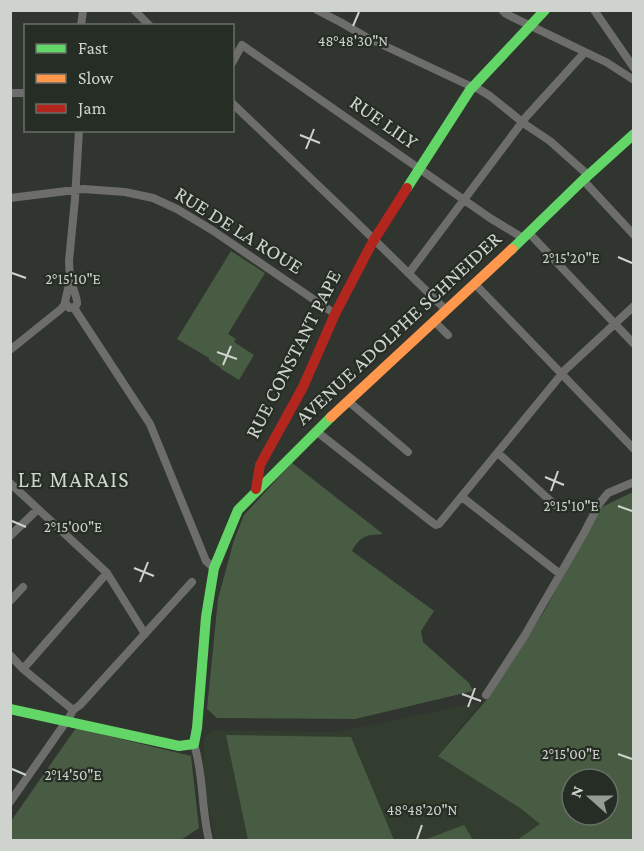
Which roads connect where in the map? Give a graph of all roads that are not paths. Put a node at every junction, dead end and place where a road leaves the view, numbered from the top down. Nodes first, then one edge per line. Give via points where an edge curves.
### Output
1 (317, 10) edge
2 (502, 10) edge
3 (544, 10) edge
4 (594, 10) edge
5 (136, 11) edge
6 (148, 24) edge
7 (530, 26) junction
8 (585, 52) junction
9 (234, 59) edge
10 (633, 68) edge
11 (633, 80) edge
12 (473, 87) junction
13 (234, 106) edge
14 (522, 121) junction
15 (79, 132) edge
16 (633, 134) edge
17 (419, 169) junction
18 (585, 177) junction
19 (75, 189) junction
20 (10, 198) edge
21 (463, 200) junction
22 (633, 235) edge
23 (526, 236) junction
24 (374, 239) junction
25 (409, 273) junction
26 (474, 283) junction
27 (69, 299) junction
28 (633, 306) edge
29 (446, 310) junction
30 (335, 314) junction
31 (434, 321) junction
32 (615, 324) junction
33 (448, 335) dead end
34 (633, 344) edge
35 (10, 350) edge
36 (562, 374) junction
37 (348, 401) junction
38 (316, 431) junction
39 (633, 449) edge
40 (408, 452) dead end
41 (498, 453) junction
42 (633, 482) edge
43 (10, 483) edge
44 (256, 489) junction
45 (462, 497) junction
46 (555, 505) dead end
47 (38, 509) junction
48 (10, 536) edge
49 (214, 568) junction
50 (107, 573) junction
51 (560, 574) junction
52 (192, 582) dead end
53 (23, 587) dead end
54 (10, 601) edge
55 (145, 634) junction
56 (10, 655) edge
57 (23, 669) junction
58 (486, 695) dead end
59 (10, 709) edge
60 (73, 710) junction
61 (66, 721) junction
62 (194, 744) junction
63 (10, 802) edge
64 (209, 840) edge

1 - 12 street via 366,38
2 - 7 street
3 - 7 street, RUE CONSTANT PAPE
4 - 10 street
5 - 6 street
7 - 8 street
7 - 12 street, RUE CONSTANT PAPE
8 - 11 street
8 - 14 street
9 - 17 street, RUE LILY via 242,45
12 - 14 street
12 - 17 street, RUE CONSTANT PAPE
13 - 24 street
14 - 18 street via 550,141
14 - 21 street
15 - 19 street
16 - 18 street, AVENUE ADOLPHE SCHNEIDER
17 - 21 street, RUE LILY
17 - 24 street, RUE CONSTANT PAPE
18 - 22 street
18 - 23 street, AVENUE ADOLPHE SCHNEIDER
19 - 20 street, RUE DE LA ROUE
19 - 27 street via 69,261 74,288
19 - 30 street, RUE DE LA ROUE via 125,192 177,209
21 - 23 street, RUE LILY via 490,219
21 - 25 street
23 - 26 street, AVENUE ADOLPHE SCHNEIDER
23 - 32 street, RUE LILY
24 - 25 street
24 - 30 street, RUE CONSTANT PAPE
25 - 29 street
26 - 29 street, AVENUE ADOLPHE SCHNEIDER
26 - 36 street
27 - 35 street
27 - 49 street via 69,308 74,307 150,424 206,561
28 - 32 street
29 - 31 street, AVENUE ADOLPHE SCHNEIDER
30 - 44 street, RUE CONSTANT PAPE via 313,366 260,465
31 - 33 street
31 - 37 street, AVENUE ADOLPHE SCHNEIDER
32 - 34 street, RUE LILY
32 - 36 street
36 - 39 street
36 - 41 street
37 - 38 street, AVENUE ADOLPHE SCHNEIDER
37 - 40 street
38 - 44 street, AVENUE ADOLPHE SCHNEIDER
38 - 45 street via 436,525
41 - 45 street
41 - 46 street
42 - 51 street via 605,496
43 - 47 street
44 - 49 street, AVENUE ADOLPHE SCHNEIDER via 238,510
45 - 51 street
47 - 48 street
47 - 50 street
49 - 62 street, AVENUE ADOLPHE SCHNEIDER
50 - 55 street
50 - 57 street
51 - 58 street
52 - 55 street
53 - 54 street
55 - 60 street
56 - 57 street
57 - 60 street
59 - 61 street
60 - 61 street
61 - 62 street via 179,746
61 - 63 street
62 - 64 street

